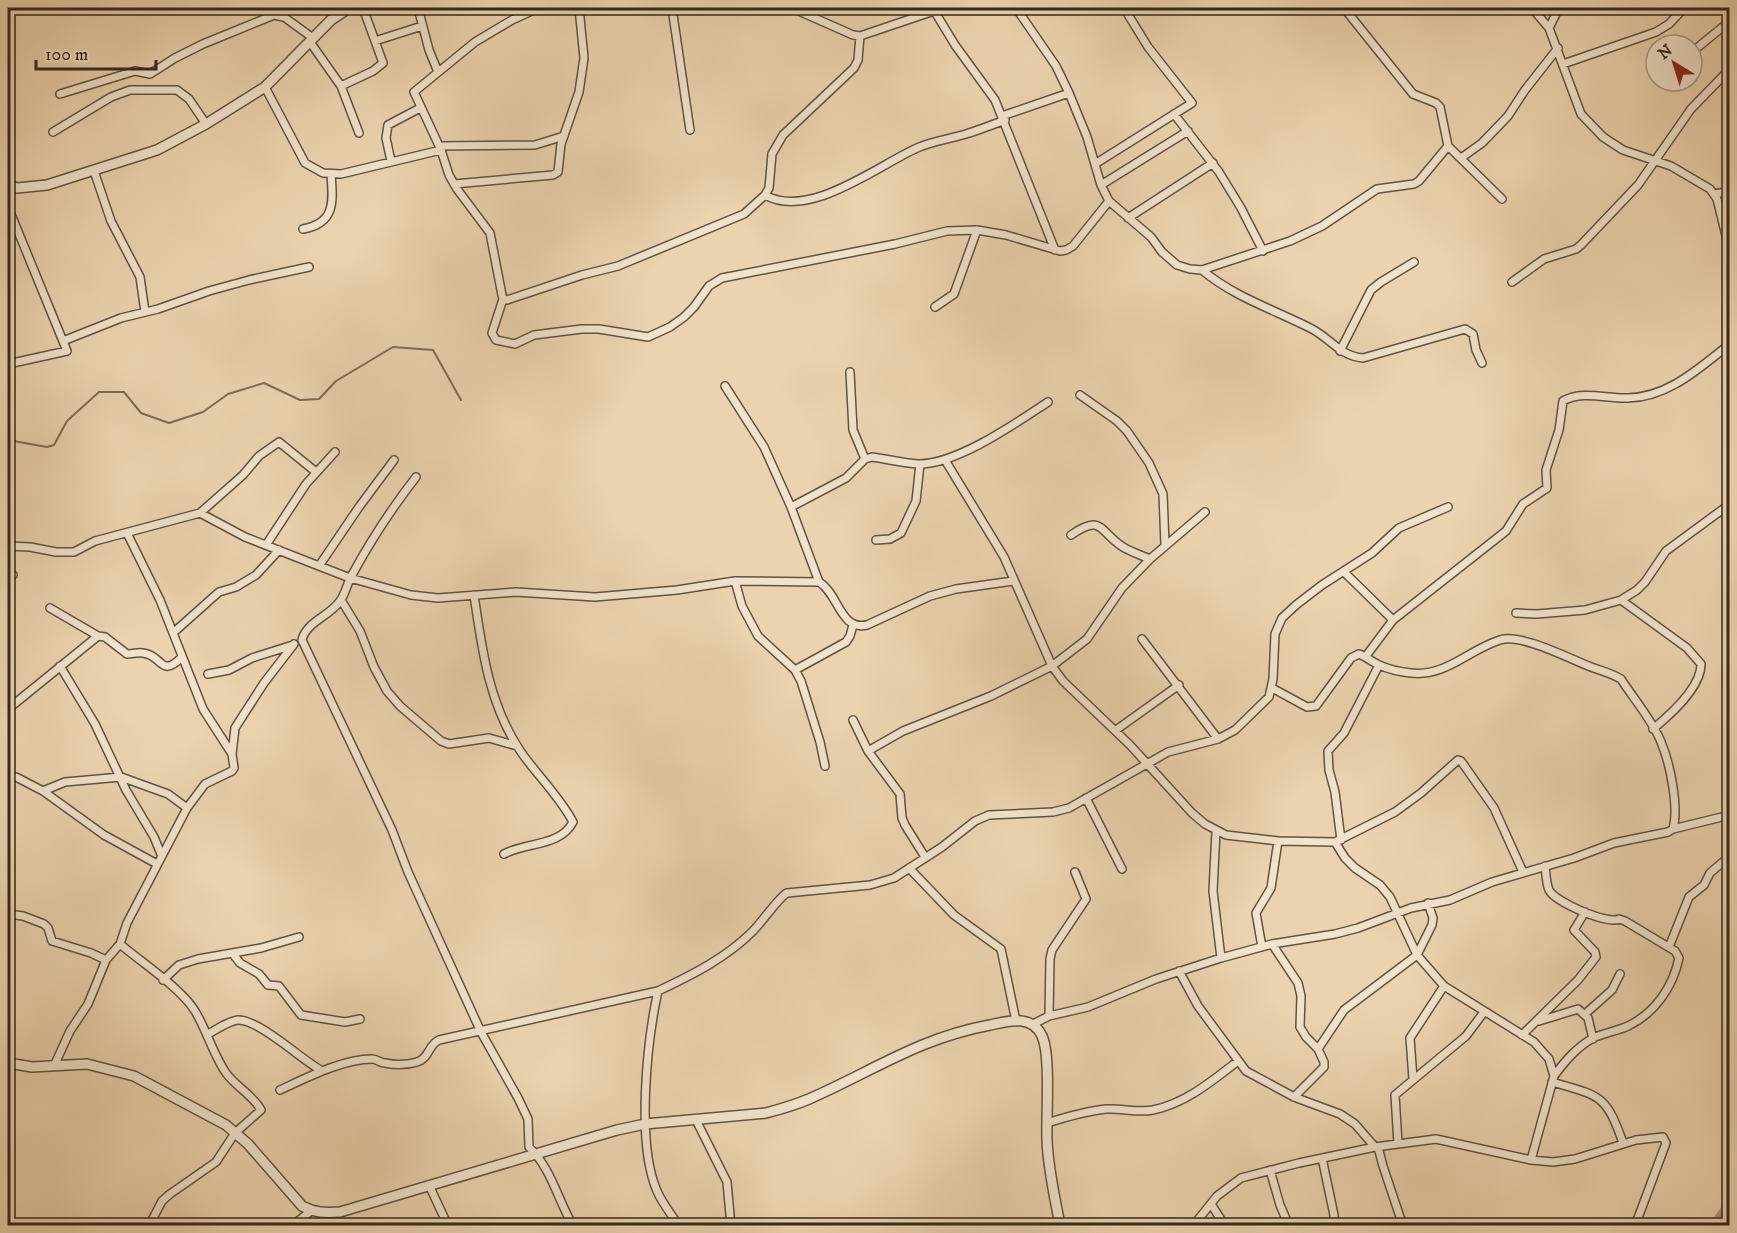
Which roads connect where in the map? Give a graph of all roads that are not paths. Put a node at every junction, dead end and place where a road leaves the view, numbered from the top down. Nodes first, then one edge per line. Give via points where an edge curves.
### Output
1 (350, 8) edge
2 (363, 8) edge
3 (418, 8) edge
4 (538, 8) edge
5 (579, 8) edge
6 (672, 8) edge
7 (765, 8) edge
8 (783, 8) edge
9 (792, 8) edge
10 (943, 8) edge
11 (1016, 8) edge
12 (1135, 8) edge
13 (1344, 8) edge
14 (1532, 8) edge
15 (1559, 8) edge
16 (1684, 8) edge
17 (1125, 10) edge
18 (935, 12) junction
19 (1730, 21) edge
20 (422, 26) junction
21 (1549, 28) junction
22 (860, 36) junction
23 (312, 40) junction
24 (375, 41) junction
25 (1704, 42) edge
26 (1558, 48) junction
27 (1563, 64) junction
28 (438, 72) junction
29 (1726, 73) dead end
30 (341, 86) junction
31 (265, 87) junction
32 (1069, 93) junction
33 (60, 94) dead end
34 (420, 108) junction
35 (1174, 114) junction
36 (1004, 118) junction
37 (206, 124) junction
38 (690, 130) dead end
39 (1188, 131) junction
40 (53, 132) dead end
41 (359, 134) dead end
42 (564, 136) junction
43 (1448, 146) junction
44 (440, 148) junction
45 (1461, 158) junction
46 (1656, 160) junction
47 (391, 161) junction
48 (1213, 163) junction
49 (1095, 164) junction
50 (94, 171) junction
51 (331, 174) junction
52 (454, 184) junction
53 (8, 185) edge
54 (1101, 185) junction
55 (1730, 191) edge
56 (1715, 194) junction
57 (765, 195) junction
58 (1502, 199) dead end
59 (1109, 201) junction
60 (8, 207) edge
61 (1128, 218) junction
62 (303, 229) dead end
63 (977, 230) junction
64 (1055, 250) junction
65 (1263, 251) junction
66 (1730, 252) edge
67 (1414, 262) dead end
68 (309, 267) dead end
69 (1202, 270) junction
70 (1512, 282) dead end
71 (503, 299) junction
72 (935, 308) dead end
73 (145, 312) junction
74 (63, 341) junction
75 (1730, 344) edge
76 (1340, 351) junction
77 (1482, 363) dead end
78 (8, 364) edge
79 (850, 372) dead end
80 (725, 386) dead end
81 (1080, 395) dead end
82 (1048, 402) dead end
83 (336, 452) dead end
84 (865, 459) junction
85 (394, 460) dead end
86 (945, 460) junction
87 (920, 464) junction
88 (316, 472) junction
89 (416, 477) dead end
90 (1729, 505) edge
91 (791, 507) junction
92 (1448, 507) dead end
93 (1205, 512) dead end
94 (200, 513) junction
95 (127, 533) junction
96 (1071, 535) dead end
97 (876, 540) dead end
98 (266, 545) junction
99 (1165, 545) junction
100 (8, 546) edge
101 (279, 550) junction
102 (1150, 559) junction
103 (320, 566) junction
104 (1344, 572) junction
105 (350, 578) junction
106 (735, 581) junction
107 (1013, 581) junction
108 (819, 582) junction
109 (474, 595) junction
110 (341, 600) junction
111 (1621, 600) junction
112 (50, 608) dead end
113 (1516, 613) dead end
114 (1393, 620) junction
115 (853, 626) junction
116 (173, 633) junction
117 (98, 636) junction
118 (1142, 639) dead end
119 (302, 640) junction
120 (294, 644) junction
121 (1366, 656) junction
122 (182, 657) junction
123 (1379, 665) junction
124 (60, 666) junction
125 (1052, 666) junction
126 (795, 670) junction
127 (208, 674) dead end
128 (1179, 685) junction
129 (1272, 688) junction
130 (8, 709) edge
131 (853, 720) dead end
132 (1653, 729) junction
133 (1116, 730) junction
134 (1218, 740) junction
135 (517, 746) junction
136 (868, 751) junction
137 (232, 754) junction
138 (1148, 764) junction
139 (825, 766) dead end
140 (16, 777) dead end
141 (121, 777) junction
142 (43, 791) junction
143 (1086, 798) junction
144 (187, 808) junction
145 (1730, 815) edge
146 (1673, 829) junction
147 (1216, 831) junction
148 (1278, 841) junction
149 (1338, 841) junction
150 (161, 854) junction
151 (504, 854) dead end
152 (925, 857) junction
153 (1728, 861) edge
154 (157, 864) junction
155 (1545, 866) junction
156 (909, 868) junction
157 (1122, 868) dead end
158 (1075, 872) dead end
159 (1523, 872) junction
160 (1428, 903) junction
161 (1585, 912) junction
162 (1398, 913) junction
163 (8, 914) edge
164 (299, 937) dead end
165 (120, 944) junction
166 (1272, 944) junction
167 (1262, 947) junction
168 (1669, 947) junction
169 (232, 954) junction
170 (1417, 956) junction
171 (1221, 958) junction
172 (106, 960) junction
173 (1179, 971) junction
174 (1620, 974) dead end
175 (164, 980) junction
176 (1444, 986) junction
177 (658, 991) junction
178 (1484, 1012) junction
179 (1586, 1014) junction
180 (1049, 1016) junction
181 (360, 1019) dead end
182 (1016, 1021) junction
183 (1537, 1021) junction
184 (1033, 1024) junction
185 (481, 1032) junction
186 (208, 1034) junction
187 (1522, 1035) junction
188 (1593, 1039) junction
189 (1318, 1049) junction
190 (1238, 1061) junction
191 (8, 1063) edge
192 (54, 1066) junction
193 (322, 1071) junction
194 (1413, 1079) junction
195 (1553, 1079) junction
196 (280, 1090) dead end
197 (1294, 1097) junction
198 (696, 1120) junction
199 (1047, 1123) junction
200 (645, 1124) junction
201 (235, 1133) junction
202 (1623, 1143) junction
203 (1398, 1144) junction
204 (1376, 1147) junction
205 (536, 1154) junction
206 (1322, 1158) junction
207 (1531, 1160) junction
208 (1270, 1170) junction
209 (429, 1185) junction
210 (1211, 1204) junction
211 (311, 1211) junction
212 (149, 1226) edge
213 (292, 1226) edge
214 (448, 1226) edge
215 (573, 1226) edge
216 (679, 1226) edge
217 (731, 1226) edge
218 (1060, 1226) edge
219 (1193, 1226) edge
220 (1225, 1226) edge
221 (1289, 1226) edge
222 (1334, 1226) edge
223 (1403, 1226) edge
224 (1635, 1226) edge

1 - 23 street via 339,13
2 - 24 street
3 - 20 street
4 - 28 street via 488,34
5 - 42 street via 584,58 579,92
6 - 38 street
7 - 8 street
9 - 22 street
10 - 18 street
11 - 32 street via 1056,66
12 - 17 street
13 - 43 street via 1413,94 1440,107
14 - 21 street
15 - 21 street
16 - 27 street via 1656,32
17 - 35 street via 1191,101 1191,105
18 - 22 street
18 - 36 street
19 - 25 street
20 - 24 street
20 - 28 street
21 - 26 street
22 - 57 street via 854,68 777,144
23 - 30 street
23 - 31 street
23 - 33 street via 284,17 274,15 202,44 150,74 135,71
24 - 30 street via 383,63
26 - 27 street
26 - 45 street via 1508,116
27 - 46 street via 1576,104 1590,124 1623,150
28 - 34 street via 414,90
29 - 46 street via 1691,109
30 - 41 street
31 - 37 street
31 - 51 street via 305,163
32 - 36 street
32 - 49 street
34 - 44 street
34 - 47 street via 388,125 386,138
35 - 39 street
35 - 49 street
36 - 57 street via 916,149 839,189 807,200 785,202
36 - 64 street
37 - 40 street via 189,99 177,90 130,90
37 - 50 street via 157,150
39 - 48 street
39 - 54 street
42 - 44 street via 535,145
42 - 52 street via 559,169 553,175
43 - 45 street
43 - 65 street via 1414,184 1377,189 1322,226
44 - 47 street
44 - 52 street
45 - 58 street
46 - 56 street
46 - 70 street via 1638,185 1581,245 1544,259
47 - 51 street
48 - 61 street
48 - 65 street
49 - 54 street
50 - 53 street via 47,185
50 - 73 street via 111,221 140,277
51 - 62 street via 331,210 319,224
52 - 71 street via 490,233
54 - 59 street
55 - 56 street
56 - 66 street
57 - 71 street via 736,219 689,238 618,266
59 - 61 street
59 - 64 street via 1073,246
60 - 74 street
61 - 69 street via 1177,265
63 - 64 street
63 - 71 street via 947,231 722,278 709,286 684,317 648,337 582,329 506,343 496,340 492,333
63 - 72 street via 954,294
65 - 69 street
67 - 76 street via 1371,290
68 - 73 street via 249,280
69 - 76 street via 1226,287 1315,331
73 - 74 street
74 - 78 street via 67,351
75 - 114 street via 1670,388 1631,398 1590,395 1563,401 1559,430 1546,470 1547,488 1523,504 1506,531
76 - 77 street via 1363,358 1465,329 1473,334
79 - 84 street via 853,430
80 - 91 street via 764,447
81 - 99 street via 1127,431 1149,464 1163,494
82 - 86 street
83 - 88 street
84 - 87 street
84 - 91 street via 846,478
85 - 103 street
86 - 87 street
86 - 107 street via 1004,557
87 - 97 street via 916,501 901,533
88 - 94 street via 279,442 255,459 243,475
88 - 98 street
89 - 105 street via 388,513
90 - 111 street via 1666,551 1645,582
91 - 108 street
92 - 104 street via 1399,528
93 - 99 street
94 - 95 street
94 - 98 street
95 - 100 street via 94,540 74,552
95 - 116 street
96 - 102 street via 1096,525 1124,548
98 - 101 street
99 - 102 street
101 - 103 street
101 - 116 street via 256,575 219,592
102 - 125 street via 1122,588 1087,639
103 - 105 street
104 - 114 street
104 - 129 street via 1296,605 1278,626
105 - 109 street via 411,595
105 - 110 street
106 - 108 street
106 - 109 street via 595,597 516,592
106 - 126 street via 745,613 758,636
107 - 115 street via 930,596 867,625
107 - 125 street
108 - 115 street
109 - 135 street via 491,686 502,720
110 - 119 street via 306,630
110 - 135 street via 387,691 441,741 449,744 489,738
111 - 113 street via 1585,610
111 - 132 street via 1687,648 1701,664 1688,694
112 - 117 street
114 - 121 street
115 - 126 street via 846,642
116 - 122 street
117 - 122 street via 127,654 143,653 167,667
117 - 124 street
118 - 128 street
119 - 120 street
119 - 185 street
120 - 127 street via 229,670
120 - 137 street via 235,728
121 - 123 street
121 - 129 street via 1351,658 1312,708
122 - 137 street via 203,709
123 - 132 street via 1427,673 1448,668 1473,652 1511,638 1621,679
123 - 149 street via 1344,733 1328,751
124 - 130 street
124 - 141 street via 92,717
125 - 133 street
125 - 136 street via 991,696 903,731
126 - 139 street
128 - 133 street
128 - 134 street
129 - 134 street via 1263,705
131 - 136 street
132 - 146 street via 1661,742 1671,778 1676,811
133 - 138 street
134 - 138 street via 1168,752
135 - 151 street via 573,822 548,842
136 - 152 street via 900,794 902,818
137 - 144 street via 232,771 205,784
138 - 143 street
138 - 147 street via 1192,813
140 - 142 street
141 - 142 street via 65,782
141 - 144 street via 161,791
141 - 150 street
142 - 154 street via 105,835
143 - 152 street via 1053,812 989,815
143 - 157 street
144 - 150 street
145 - 146 street
146 - 155 street
147 - 148 street
147 - 171 street via 1213,891
148 - 149 street
148 - 167 street via 1271,888 1256,913
149 - 159 street via 1401,808 1458,760 1494,808
149 - 162 street via 1345,858 1386,891
150 - 154 street
152 - 156 street
153 - 168 street via 1710,873 1704,885 1689,897
154 - 165 street
155 - 159 street
155 - 161 street via 1550,890
156 - 177 street via 894,878 870,885 787,893 730,952
156 - 182 street via 954,915 1001,950
158 - 180 street via 1086,899 1052,950
159 - 160 street via 1450,900
160 - 162 street
160 - 170 street via 1432,924
161 - 168 street via 1613,922 1621,920
161 - 183 street via 1574,930 1596,957
162 - 166 street via 1335,934
162 - 170 street
163 - 172 street via 38,921 48,928 52,940
164 - 169 street
165 - 172 street
165 - 175 street
166 - 167 street
166 - 189 street via 1298,983 1300,1027
167 - 171 street
168 - 188 street via 1678,958 1664,995 1639,1019
169 - 175 street via 179,964
169 - 181 street via 268,985 279,986 301,1015 345,1022
170 - 176 street
170 - 189 street via 1344,1010
171 - 173 street
172 - 192 street
173 - 180 street via 1089,1007
173 - 190 street via 1198,1006
174 - 179 street via 1612,990
175 - 186 street via 194,1009
176 - 178 street
176 - 194 street via 1410,1038
177 - 185 street
177 - 200 street via 651,1024
178 - 187 street
178 - 194 street via 1466,1036
179 - 183 street via 1578,1009
179 - 188 street
180 - 184 street
182 - 184 street
182 - 198 street via 935,1039 782,1109
183 - 187 street
184 - 199 street via 1046,1049
185 - 193 street via 436,1042 418,1062 392,1064 372,1059
185 - 205 street via 528,1119 529,1147
186 - 193 street via 234,1021 249,1023
186 - 201 street via 228,1075 261,1110
187 - 195 street via 1543,1050
188 - 195 street via 1571,1054
189 - 197 street via 1324,1067
190 - 197 street via 1253,1077
190 - 199 street via 1197,1092 1160,1108 1094,1110
191 - 192 street
192 - 201 street via 87,1064 135,1076
193 - 196 street
194 - 203 street via 1395,1095
195 - 202 street via 1597,1097 1615,1120
195 - 207 street
197 - 204 street via 1340,1113
198 - 200 street
198 - 217 street via 727,1182
199 - 218 street via 1048,1156
200 - 205 street
200 - 216 street via 656,1190
201 - 211 street
201 - 212 street via 216,1162 162,1202
202 - 207 street via 1575,1159
202 - 224 street via 1659,1136 1666,1143
203 - 204 street
203 - 207 street via 1436,1139
204 - 206 street
204 - 223 street
205 - 209 street
205 - 215 street
206 - 208 street
206 - 222 street
208 - 210 street via 1241,1178
208 - 221 street
209 - 211 street via 340,1212
209 - 214 street
210 - 219 street
210 - 220 street
211 - 213 street

